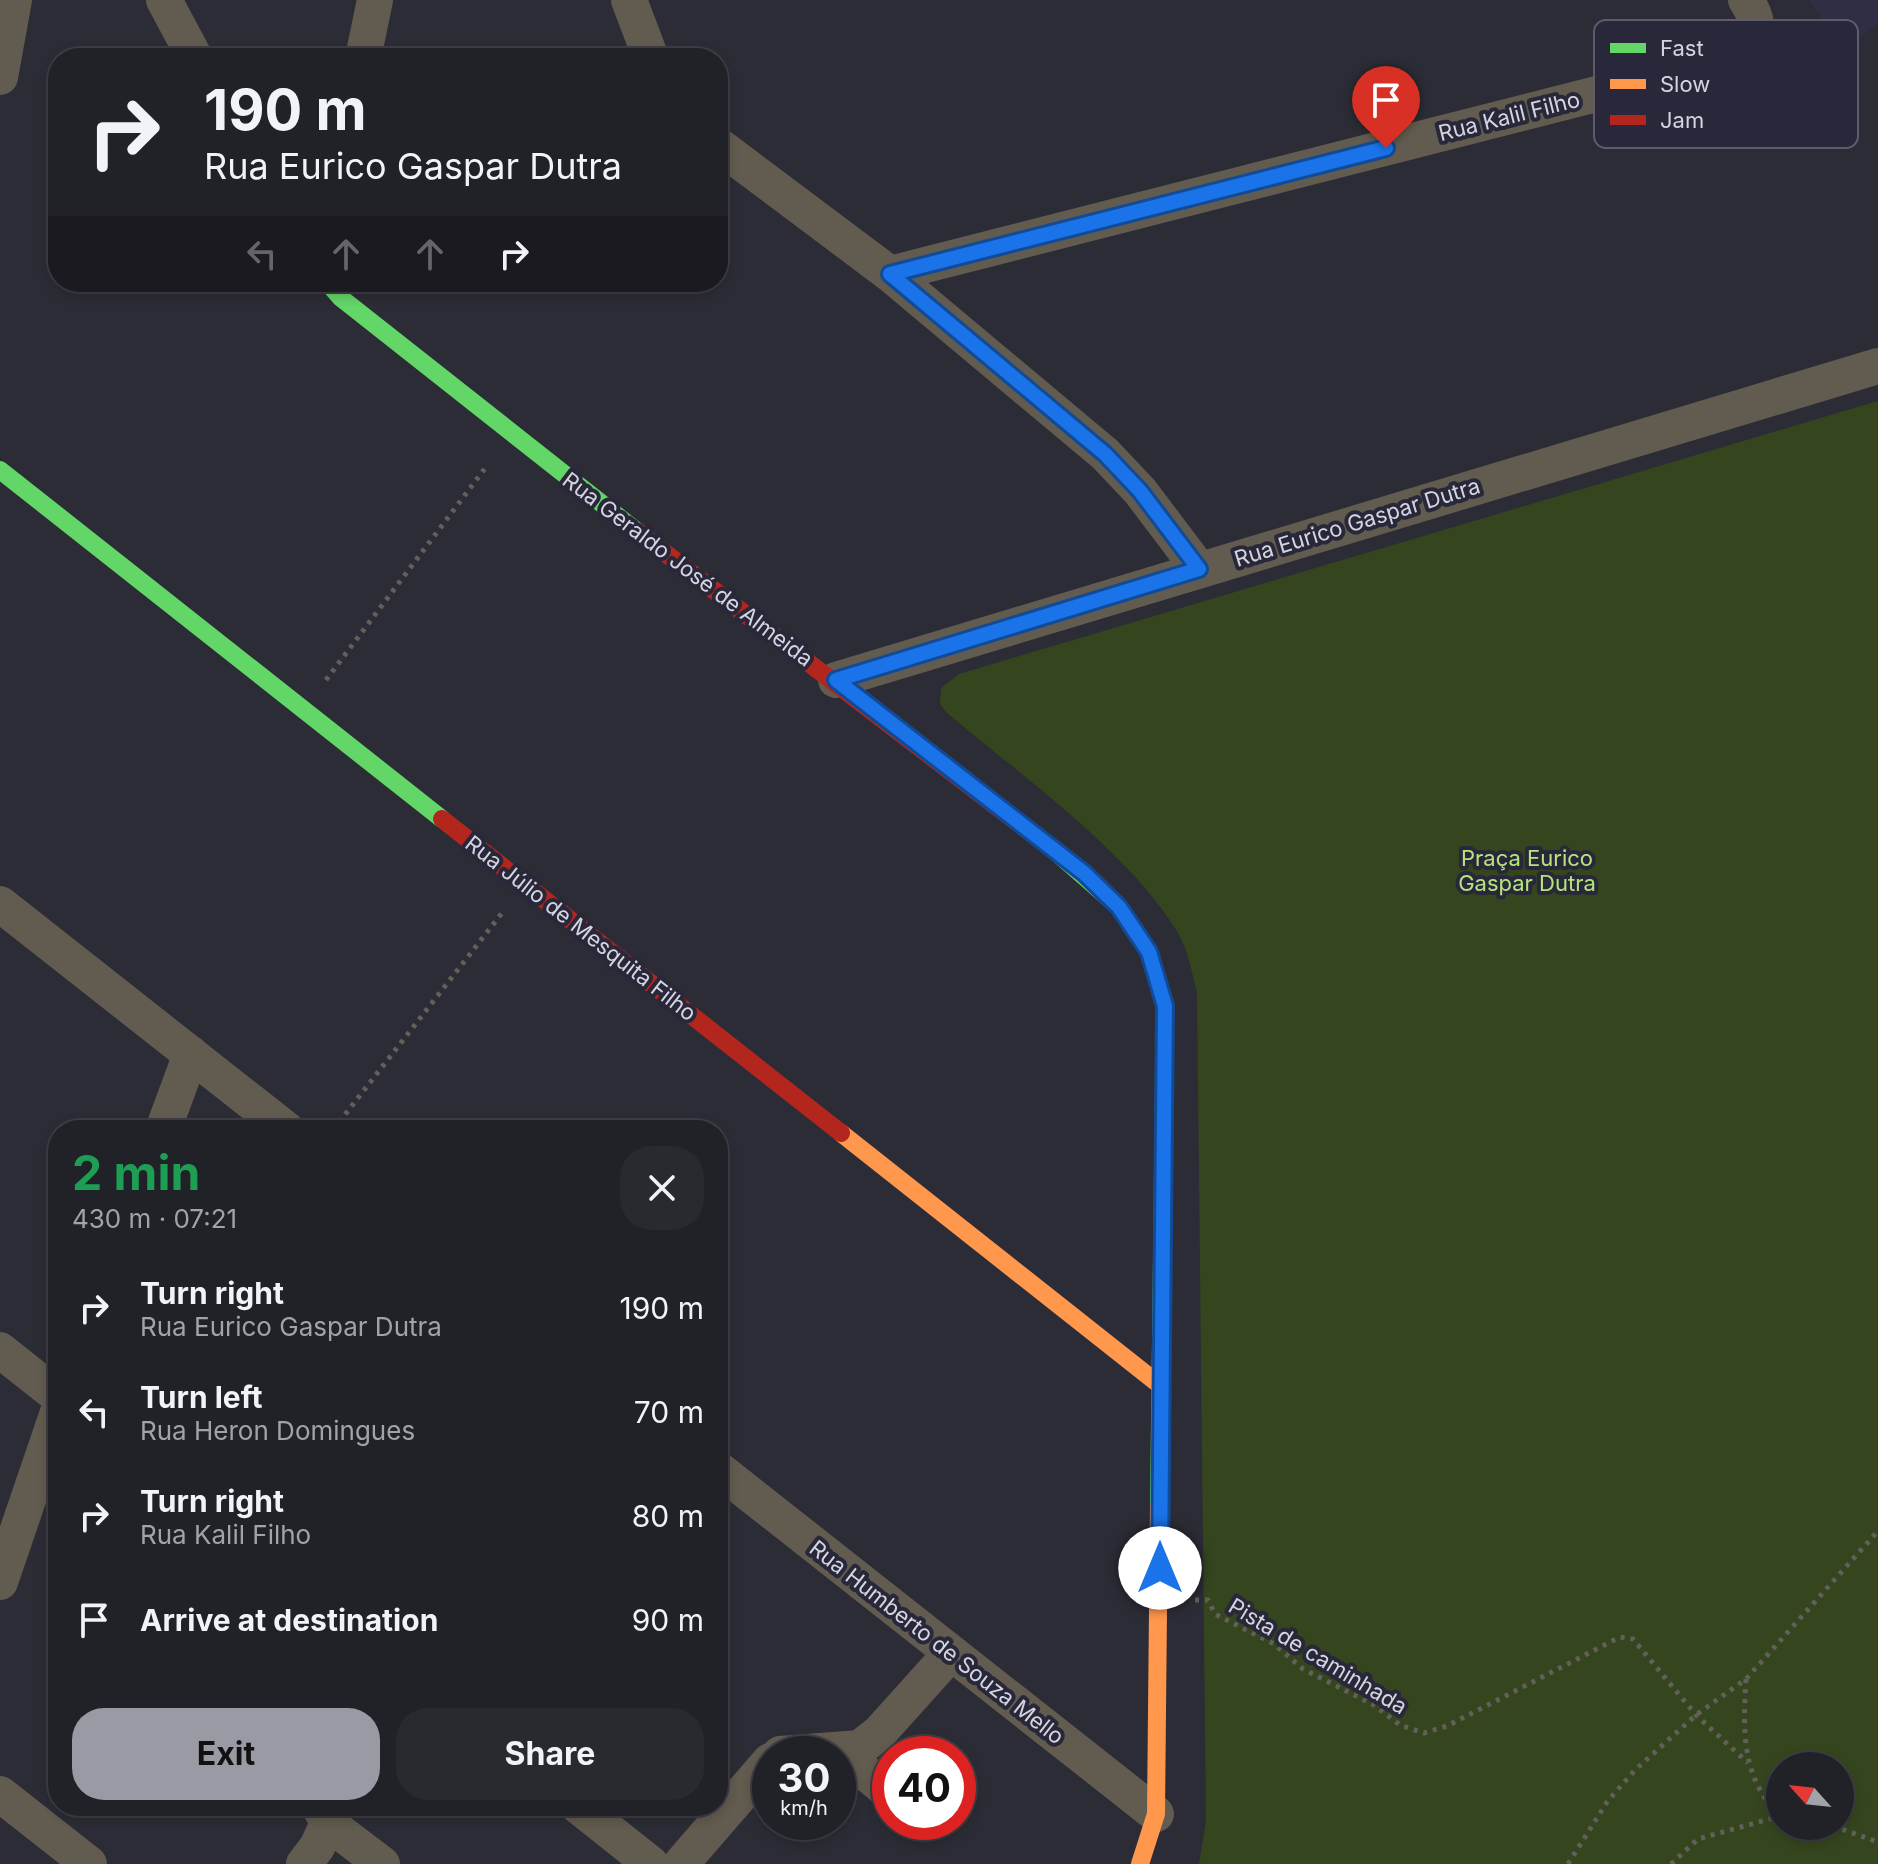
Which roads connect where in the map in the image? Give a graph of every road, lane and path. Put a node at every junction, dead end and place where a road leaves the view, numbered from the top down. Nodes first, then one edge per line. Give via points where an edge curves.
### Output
1 (14, 0) edge
2 (164, 0) edge
3 (375, 0) edge
4 (629, 0) edge
5 (1746, 0) edge
6 (1754, 20) edge
7 (190, 48) edge
8 (365, 48) edge
9 (647, 48) edge
10 (0, 77) edge
11 (1594, 95) edge
12 (728, 152) edge
13 (890, 274) junction
14 (336, 292) edge
15 (1878, 366) edge
16 (510, 435) junction
17 (0, 470) edge
18 (1199, 569) junction
19 (836, 680) junction
20 (304, 709) junction
21 (525, 884) junction
22 (0, 904) edge
23 (191, 1054) junction
24 (167, 1120) edge
25 (274, 1120) edge
26 (341, 1120) edge
27 (0, 1350) edge
28 (1161, 1386) junction
29 (48, 1388) edge
30 (48, 1441) edge
31 (728, 1477) edge
32 (1878, 1531) edge
33 (0, 1582) edge
34 (1160, 1598) junction
35 (951, 1653) junction
36 (1746, 1679) junction
37 (1696, 1715) junction
38 (856, 1749) edge
39 (1748, 1763) junction
40 (856, 1765) edge
41 (872, 1778) edge
42 (752, 1782) edge
43 (0, 1794) edge
44 (1766, 1802) edge
45 (728, 1810) edge
46 (1156, 1814) junction
47 (323, 1816) edge
48 (324, 1816) edge
49 (591, 1816) edge
50 (722, 1816) edge
51 (1766, 1820) edge
52 (1854, 1833) edge
53 (1878, 1842) edge
54 (89, 1864) edge
55 (304, 1864) edge
56 (382, 1864) edge
57 (651, 1864) edge
58 (681, 1864) edge
59 (1140, 1864) edge
60 (1568, 1864) edge
61 (1671, 1864) edge

1 - 10 street
2 - 7 street
3 - 8 street
4 - 9 street
5 - 6 street, Rua Kalil Filho
11 - 13 street, Rua Kalil Filho
12 - 13 street
13 - 18 street via 1105,454
14 - 16 street, Rua Geraldo José de Almeida
15 - 18 street, Rua Eurico Gaspar Dutra
16 - 19 street, Rua Geraldo José de Almeida
16 - 20 path
17 - 20 street, Rua Júlio de Mesquita Filho
18 - 19 street, Rua Eurico Gaspar Dutra
19 - 28 street, Rua Geraldo José de Almeida via 1084,873 1119,907 1149,952 1165,1006
20 - 21 street, Rua Júlio de Mesquita Filho
21 - 26 path
21 - 28 street, Rua Júlio de Mesquita Filho
22 - 23 street
23 - 24 street
23 - 25 street
27 - 29 street
28 - 34 street, Rua Geraldo José de Almeida
30 - 33 street
31 - 35 street, Rua Humberto de Souza Mello
32 - 36 path
34 - 37 path, Pista de caminhada via 1208,1600 1215,1614 1274,1644 1303,1669 1374,1705 1400,1725 1424,1733 1620,1637 1645,1649
34 - 46 street, Rua Geraldo José de Almeida
35 - 38 street via 879,1733
35 - 46 street, Rua Humberto de Souza Mello
36 - 37 path
36 - 39 path
37 - 39 path, Pista de caminhada
37 - 60 path via 1607,1802
39 - 44 path
40 - 41 street
42 - 45 street
43 - 54 street
46 - 59 street, Rua Geraldo José de Almeida
47 - 55 street via 317,1847
48 - 56 street
49 - 57 street
50 - 58 street
51 - 61 path via 1698,1839
52 - 53 path

